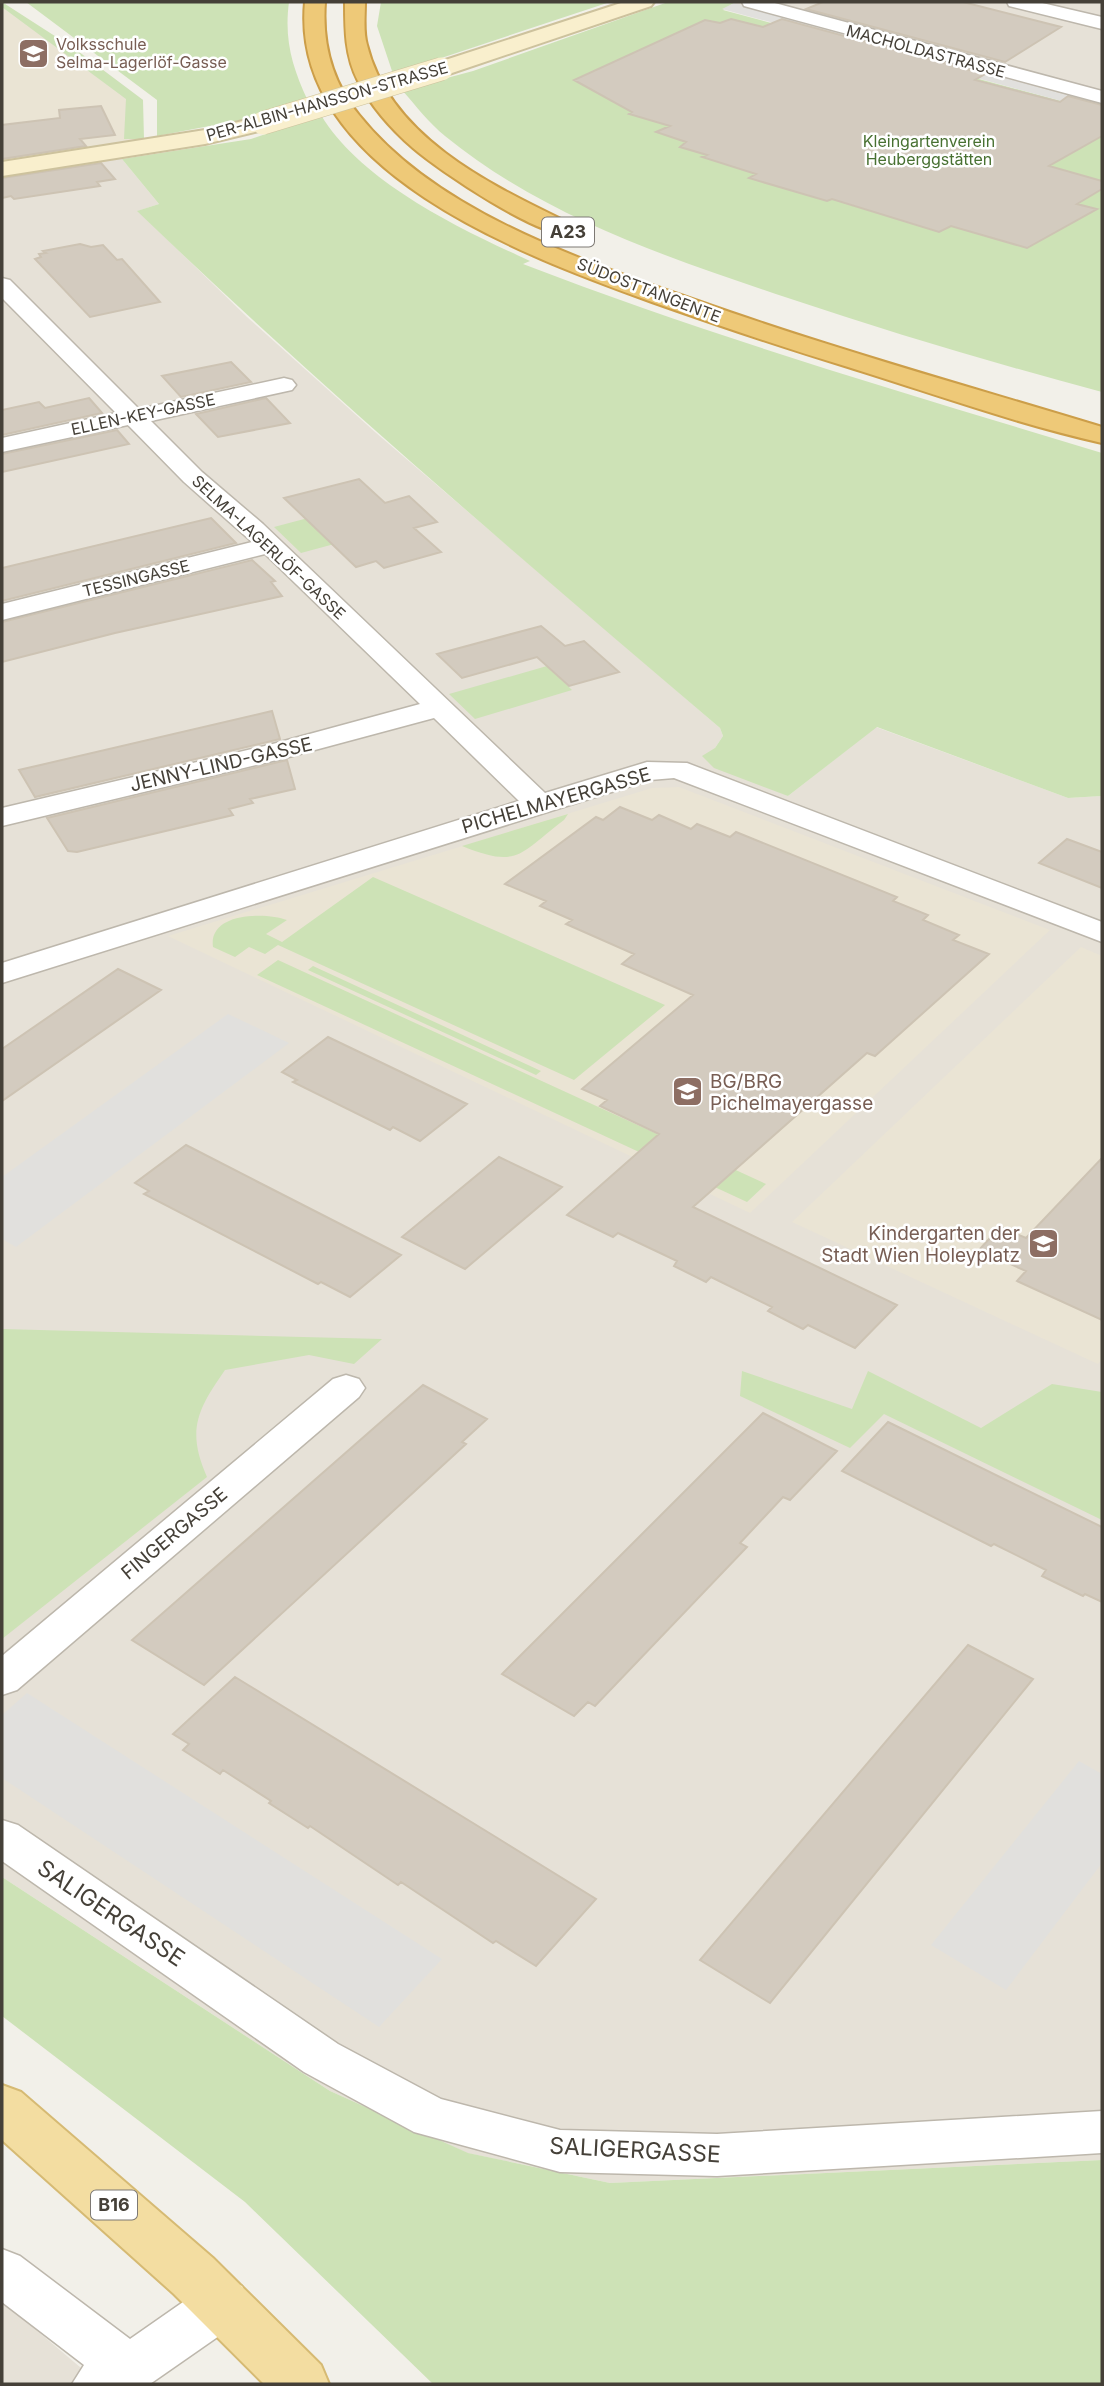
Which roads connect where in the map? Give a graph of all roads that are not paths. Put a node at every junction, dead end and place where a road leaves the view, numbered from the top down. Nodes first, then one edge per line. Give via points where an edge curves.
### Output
1 (314, 2) edge
2 (355, 2) edge
3 (644, 2) edge
4 (751, 2) edge
5 (1016, 2) edge
6 (1102, 23) edge
7 (1102, 97) edge
8 (2, 169) edge
9 (587, 240) dead end
10 (5, 291) edge
11 (885, 345) dead end
12 (1013, 382) dead end
13 (284, 385) dead end
14 (132, 416) junction
15 (1102, 435) edge
16 (2, 445) edge
17 (270, 545) junction
18 (2, 612) edge
19 (439, 708) junction
20 (539, 804) junction
21 (2, 817) edge
22 (1102, 933) edge
23 (2, 973) edge
24 (346, 1388) dead end
25 (2, 1679) edge
26 (2, 1839) edge
27 (2, 2108) edge
28 (1102, 2132) edge
29 (2, 2272) edge
30 (224, 2303) junction
31 (113, 2376) edge
32 (301, 2384) edge

1 - 15 highway, SÜDOSTTANGENTE / A23 via 318,64 349,117 388,156 470,212 586,268 700,310
2 - 9 highway, SÜDOSTTANGENTE / A23 via 354,40 359,60 377,94 405,128 481,186
3 - 8 street, PER-ALBIN-HANSSON-STRASSE, bridge via 263,123 205,137
4 - 7 street, MACHOLDASTRASSE
5 - 6 street
10 - 14 street, SELMA-LAGERLÖF-GASSE
11 - 12 highway
13 - 14 street, ELLEN-KEY-GASSE
14 - 16 street, ELLEN-KEY-GASSE
14 - 17 street, SELMA-LAGERLÖF-GASSE
17 - 18 street, TESSINGASSE
17 - 19 street, SELMA-LAGERLÖF-GASSE
19 - 20 street, SELMA-LAGERLÖF-GASSE
19 - 21 street, JENNY-LIND-GASSE
20 - 22 street, PICHELMAYERGASSE via 647,771 677,769
20 - 23 street, PICHELMAYERGASSE
24 - 25 street, FINGERGASSE
26 - 28 street, SALIGERGASSE via 321,2057 431,2117 560,2151 717,2155
27 - 30 main road, B16
29 - 31 street
30 - 31 street
30 - 32 main road, B16

